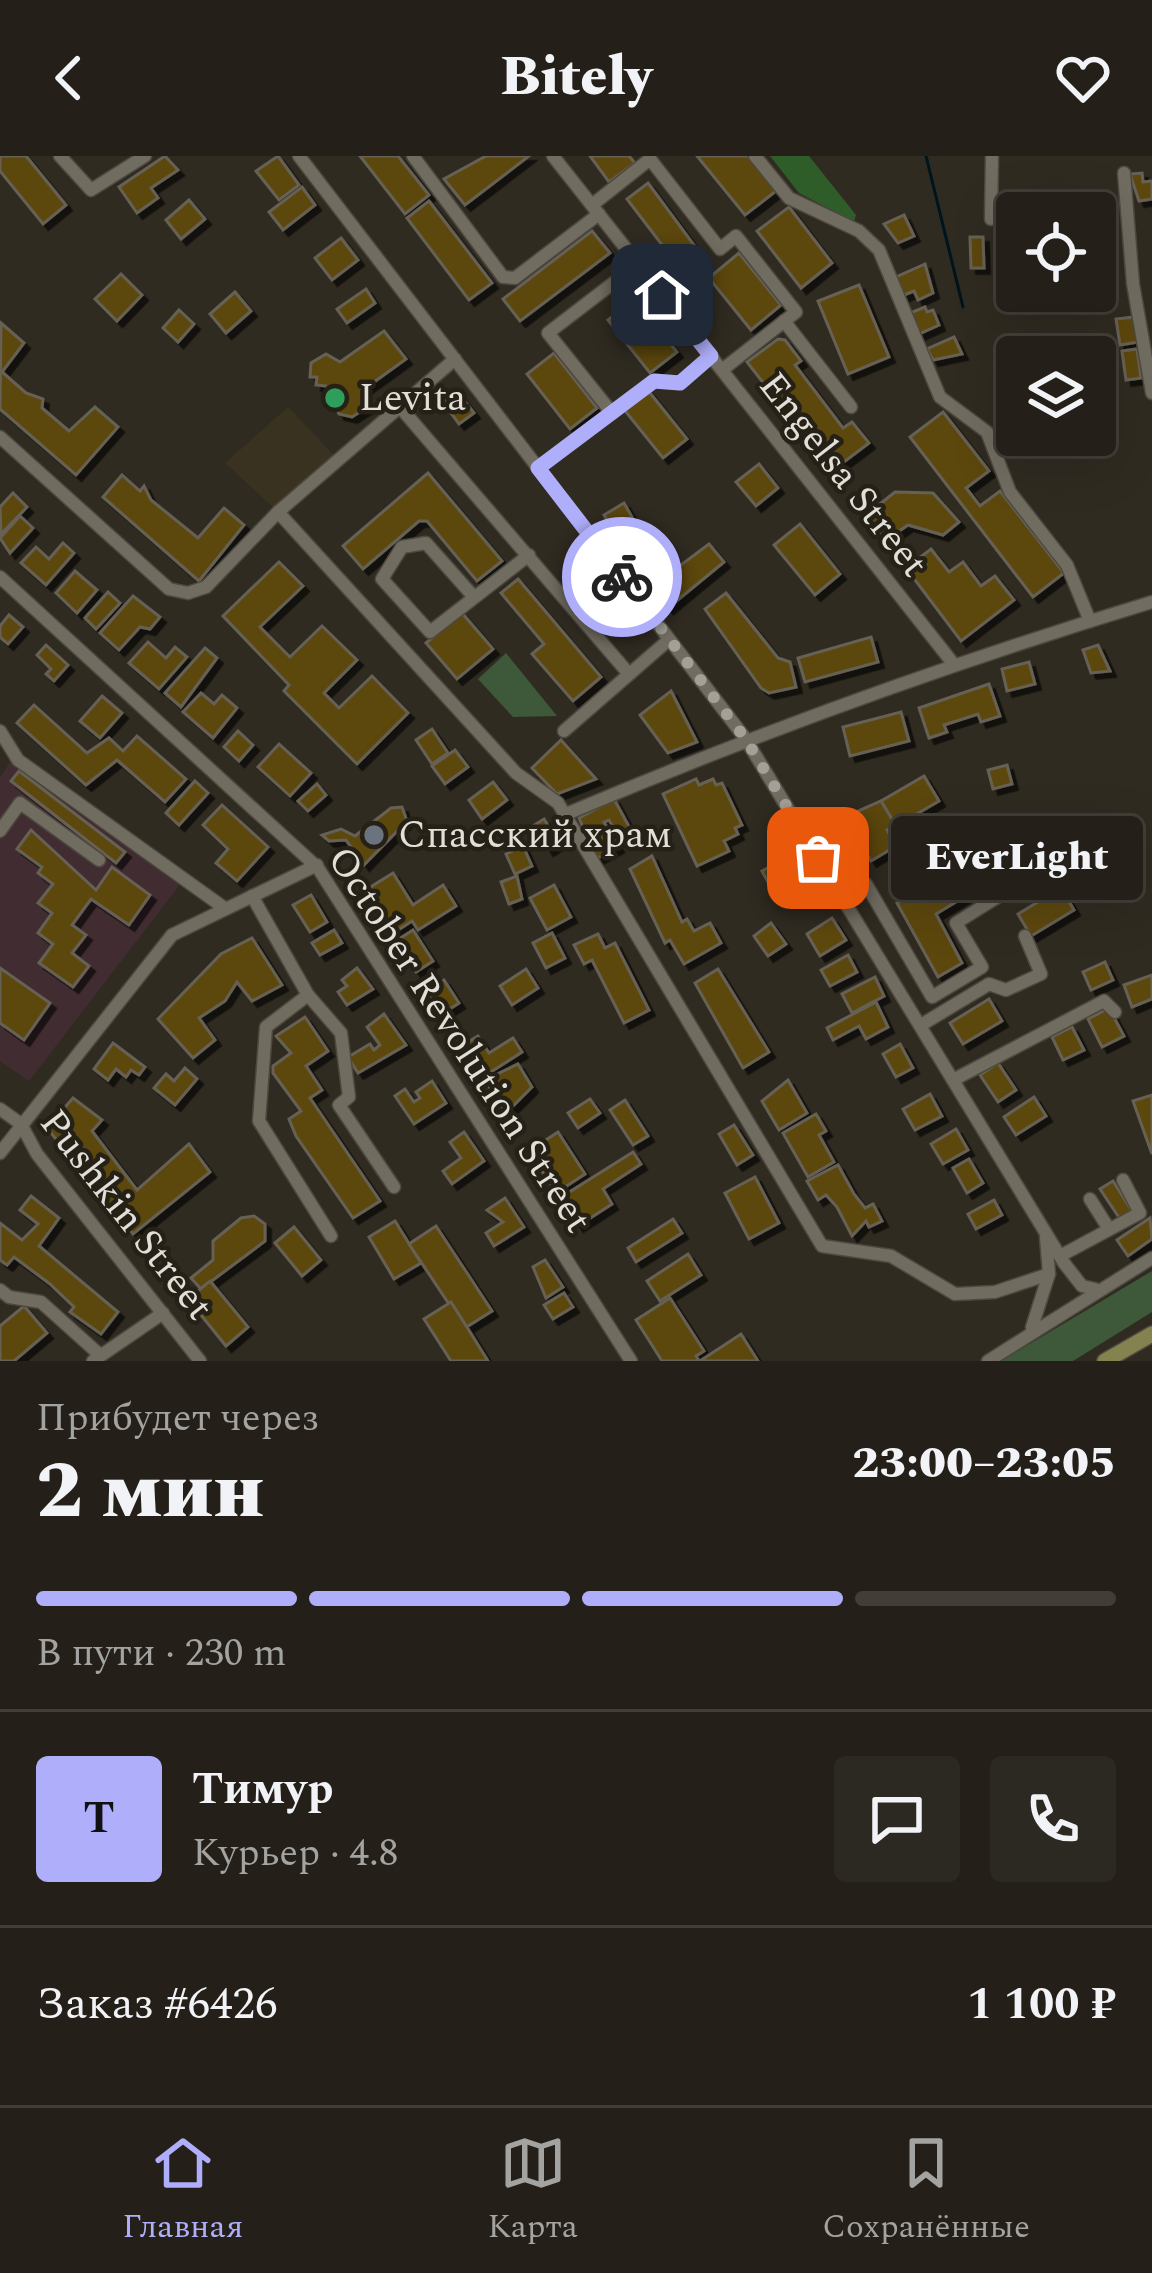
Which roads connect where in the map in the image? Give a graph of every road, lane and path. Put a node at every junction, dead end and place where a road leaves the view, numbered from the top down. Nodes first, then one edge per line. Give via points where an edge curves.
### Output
1 (60, 156) edge
2 (145, 156) edge
3 (299, 156) edge
4 (413, 156) edge
5 (553, 156) edge
6 (755, 156) edge
7 (992, 156) edge
8 (1124, 173) dead end
9 (595, 209) junction
10 (991, 219) dead end
11 (638, 264) junction
12 (784, 321) junction
13 (711, 356) junction
14 (455, 359) junction
15 (722, 370) junction
16 (1152, 393) edge
17 (400, 407) junction
18 (851, 407) dead end
19 (611, 413) junction
20 (0, 436) edge
21 (538, 468) junction
22 (278, 512) junction
23 (530, 555) junction
24 (0, 567) edge
25 (0, 577) edge
26 (472, 596) junction
27 (1152, 602) edge
28 (1090, 621) junction
29 (664, 644) dead end
30 (952, 662) junction
31 (629, 674) junction
32 (0, 731) edge
33 (564, 731) dead end
34 (745, 738) junction
35 (561, 809) junction
36 (1084, 822) dead end
37 (0, 831) edge
38 (99, 860) dead end
39 (319, 868) junction
40 (252, 896) junction
41 (843, 898) junction
42 (223, 907) junction
43 (1024, 935) dead end
44 (308, 995) junction
45 (1115, 1012) dead end
46 (921, 1025) junction
47 (953, 1080) junction
48 (0, 1108) edge
49 (21, 1124) junction
50 (0, 1153) edge
51 (1124, 1180) dead end
52 (394, 1186) dead end
53 (1090, 1198) dead end
54 (1109, 1229) junction
55 (1045, 1230) junction
56 (331, 1236) dead end
57 (1060, 1256) junction
58 (1152, 1258) edge
59 (1048, 1274) junction
60 (1096, 1289) junction
61 (3, 1298) edge
62 (163, 1313) junction
63 (1030, 1332) junction
64 (1152, 1334) edge
65 (97, 1358) edge
66 (197, 1360) edge
67 (631, 1361) edge
68 (988, 1361) edge
69 (1106, 1361) edge

1 - 2 street via 91,190
3 - 14 street
4 - 9 street via 503,277 515,278
5 - 9 street, Engelsa Street
6 - 28 street via 789,199 859,231 878,250 940,397 986,431 1010,492 1067,565
7 - 10 street
8 - 16 street
9 - 11 street, Engelsa Street
9 - 12 street via 650,159 720,249 736,236 796,312
11 - 13 street, Engelsa Street
11 - 19 street via 548,333
12 - 15 street
12 - 18 street
13 - 15 street, Engelsa Street
13 - 19 street via 680,383 654,381
14 - 17 street
14 - 21 street
15 - 30 street, Engelsa Street
17 - 22 street
17 - 23 street
19 - 21 street
20 - 22 street via 170,589 206,587
21 - 34 street
22 - 35 street via 516,773
23 - 26 street via 483,596
23 - 31 street
24 - 39 street via 310,849
25 - 39 street, October Revolution Street
26 - 26 street via 430,632 382,579 401,547 426,543
27 - 28 street
28 - 30 street
29 - 31 street
30 - 34 street
31 - 33 street
32 - 42 street via 18,760
34 - 35 street
34 - 41 street
35 - 59 street via 822,1246 891,1256 955,1294 995,1292
36 - 41 street via 1094,834 1083,889 1028,878 956,922 982,967 932,997 866,884
37 - 38 street via 20,803
39 - 40 street
39 - 67 street, October Revolution Street
40 - 42 street
40 - 44 street
41 - 46 street
42 - 49 street via 172,934
43 - 46 street via 1041,974 1006,990 989,984
44 - 52 street via 340,1033 349,1096 339,1105
44 - 56 street via 266,1027 260,1121
45 - 47 street via 1104,1001
46 - 47 street
47 - 55 street
48 - 49 street, Pushkin Street
49 - 50 street
49 - 62 street, Pushkin Street
51 - 54 street via 1140,1213
53 - 54 street
54 - 57 street
55 - 57 street
55 - 59 street
57 - 60 street via 1082,1286
58 - 60 street
59 - 63 street
60 - 63 street
61 - 65 street via 41,1302
62 - 65 street
62 - 66 street, Pushkin Street
63 - 68 street
64 - 69 main road

